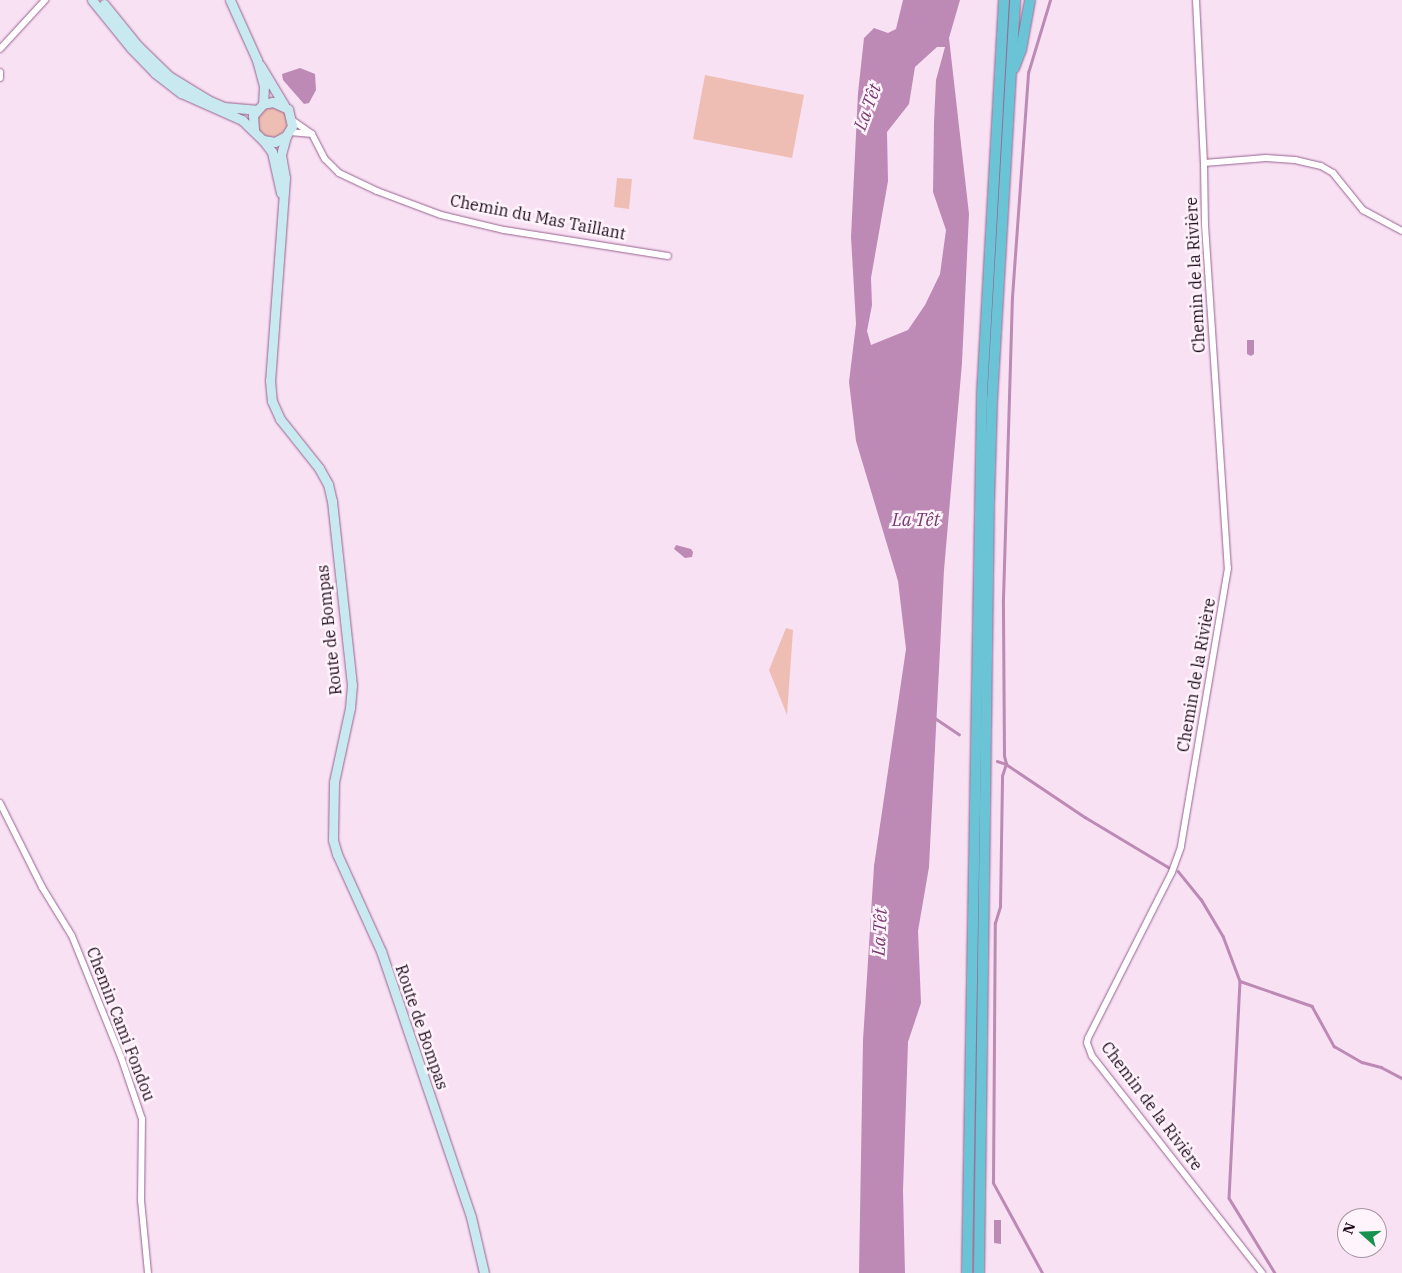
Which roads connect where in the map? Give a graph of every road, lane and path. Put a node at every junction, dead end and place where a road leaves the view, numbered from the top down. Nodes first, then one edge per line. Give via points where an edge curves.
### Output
1 (45, 0) edge
2 (92, 0) edge
3 (100, 0) edge
4 (230, 0) edge
5 (998, 0) edge
6 (1004, 0) edge
7 (1016, 0) edge
8 (1030, 0) edge
9 (1196, 0) edge
10 (1002, 45) junction
11 (0, 49) edge
12 (257, 60) junction
13 (0, 72) edge
14 (1011, 76) junction
15 (0, 78) edge
16 (284, 105) junction
17 (259, 107) junction
18 (292, 120) junction
19 (254, 131) junction
20 (288, 134) junction
21 (312, 134) junction
22 (263, 140) junction
23 (1204, 163) junction
24 (283, 215) junction
25 (1402, 231) edge
26 (668, 256) dead end
27 (0, 803) edge
28 (148, 1273) edge
29 (484, 1273) edge
30 (967, 1273) edge
31 (979, 1273) edge
32 (1262, 1273) edge

1 - 11 street
2 - 19 main road via 156,73 181,93 242,120
3 - 17 main road via 138,46 169,76 224,107
4 - 12 main road
5 - 10 highway
6 - 10 highway
7 - 14 highway
8 - 14 highway via 1021,50
9 - 23 street, Chemin de la Rivière
10 - 30 highway via 979,492
12 - 16 main road
12 - 17 main road via 264,86
13 - 15 street
14 - 31 highway via 989,502
16 - 17 main road via 274,102
16 - 18 main road
17 - 19 main road via 252,120
18 - 20 main road
18 - 21 street
19 - 22 main road
20 - 21 street
20 - 22 main road via 275,142
20 - 24 main road via 281,155 285,178
21 - 26 street, Chemin du Mas Taillant via 328,163 339,173 441,215 504,230
22 - 24 main road via 272,152 277,168
23 - 25 street via 1266,158 1321,166 1333,173 1363,210
23 - 32 street, Chemin de la Rivière via 1205,225 1228,568 1181,847 1172,872 1088,1043 1092,1056
24 - 29 main road, Route de Bompas via 270,380 272,401 280,419 328,484 352,685 334,782 333,840 381,951 471,1217
27 - 28 street, Chemin Cami Fondou via 42,886 72,936 121,1057 142,1119 141,1200

